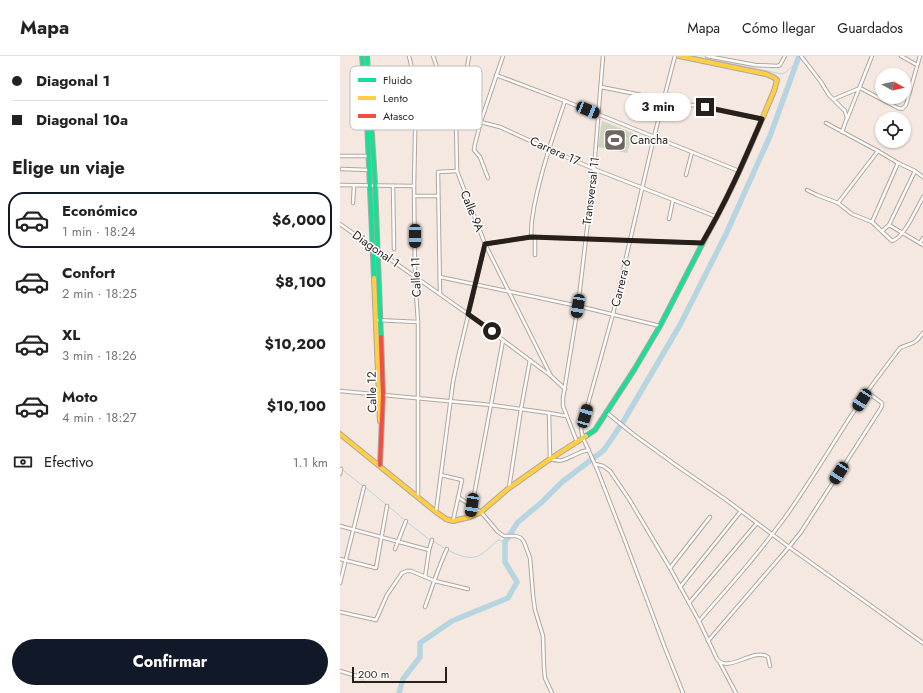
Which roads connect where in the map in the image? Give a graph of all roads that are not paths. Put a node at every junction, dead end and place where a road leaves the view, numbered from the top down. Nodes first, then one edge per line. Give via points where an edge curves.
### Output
1 (362, 56) edge
2 (409, 56) edge
3 (433, 56) edge
4 (468, 56) edge
5 (503, 56) edge
6 (603, 56) edge
7 (675, 56) edge
8 (679, 56) edge
9 (707, 56) edge
10 (785, 56) edge
11 (801, 56) edge
12 (872, 56) edge
13 (901, 56) edge
14 (920, 56) edge
15 (917, 64) junction
16 (364, 66) edge
17 (411, 66) edge
18 (436, 66) edge
19 (466, 66) edge
20 (496, 75) junction
21 (602, 87) junction
22 (860, 88) junction
23 (664, 99) junction
24 (834, 99) junction
25 (565, 101) junction
26 (599, 115) junction
27 (482, 119) edge
28 (762, 119) junction
29 (847, 119) junction
30 (482, 122) edge
31 (826, 123) dead end
32 (369, 130) edge
33 (415, 130) edge
34 (456, 130) edge
35 (479, 130) edge
36 (842, 132) junction
37 (654, 137) junction
38 (370, 144) junction
39 (548, 149) junction
40 (878, 151) junction
41 (692, 152) junction
42 (340, 156) edge
43 (369, 156) junction
44 (898, 163) junction
45 (594, 169) junction
46 (342, 170) dead end
47 (369, 170) junction
48 (457, 171) junction
49 (915, 171) junction
50 (739, 172) junction
51 (686, 175) dead end
52 (923, 177) edge
53 (488, 178) dead end
54 (340, 185) edge
55 (354, 186) junction
56 (372, 186) junction
57 (393, 186) junction
58 (414, 186) junction
59 (643, 188) junction
60 (807, 190) dead end
61 (415, 196) junction
62 (438, 196) junction
63 (923, 197) edge
64 (672, 200) junction
65 (353, 203) dead end
66 (838, 203) junction
67 (717, 217) junction
68 (669, 219) dead end
69 (872, 222) junction
70 (340, 224) edge
71 (889, 225) junction
72 (882, 231) junction
73 (903, 233) junction
74 (531, 237) junction
75 (535, 238) junction
76 (923, 238) edge
77 (586, 239) junction
78 (631, 240) junction
79 (702, 243) junction
80 (485, 244) junction
81 (922, 244) edge
82 (372, 247) junction
83 (394, 249) dead end
84 (377, 251) junction
85 (535, 255) dead end
86 (415, 277) junction
87 (440, 277) junction
88 (476, 284) junction
89 (509, 291) junction
90 (440, 294) junction
91 (578, 306) junction
92 (468, 314) junction
93 (613, 314) junction
94 (378, 320) junction
95 (418, 322) junction
96 (660, 326) junction
97 (923, 333) edge
98 (503, 340) junction
99 (530, 360) junction
100 (551, 376) junction
101 (565, 390) junction
102 (340, 391) edge
103 (867, 392) junction
104 (381, 394) junction
105 (418, 398) junction
106 (451, 401) junction
107 (492, 405) junction
108 (521, 409) junction
109 (606, 412) junction
110 (549, 413) junction
111 (566, 416) junction
112 (340, 434) edge
113 (583, 438) junction
114 (577, 442) junction
115 (589, 450) junction
116 (550, 459) junction
117 (595, 464) junction
118 (380, 465) junction
119 (341, 469) dead end
120 (340, 474) edge
121 (441, 475) junction
122 (364, 487) dead end
123 (509, 488) junction
124 (458, 497) junction
125 (418, 498) junction
126 (472, 505) junction
127 (387, 506) dead end
128 (741, 511) junction
129 (436, 512) junction
130 (481, 512) junction
131 (470, 517) junction
132 (710, 517) dead end
133 (406, 521) dead end
134 (453, 521) junction
135 (757, 523) junction
136 (340, 526) edge
137 (353, 530) junction
138 (772, 534) junction
139 (381, 537) junction
140 (432, 540) dead end
141 (398, 541) junction
142 (789, 547) junction
143 (395, 549) dead end
144 (447, 549) dead end
145 (429, 550) junction
146 (340, 559) edge
147 (345, 561) junction
148 (670, 568) junction
149 (425, 577) junction
150 (435, 580) junction
151 (340, 583) edge
152 (680, 587) junction
153 (468, 589) dead end
154 (689, 603) junction
155 (425, 607) dead end
156 (340, 612) edge
157 (699, 622) junction
158 (708, 641) junction
159 (923, 643) edge
160 (720, 663) junction
161 (770, 666) dead end
162 (340, 671) edge
163 (363, 678) dead end
164 (552, 693) edge
165 (683, 693) edge
166 (736, 693) edge

1 - 16 street, Calle 12
2 - 17 street, Calle 11
3 - 18 street
4 - 19 street, Calle 9A
5 - 20 street
6 - 21 street, Transversal 11
7 - 23 street, Carrera 6
8 - 28 street via 766,74 777,80
9 - 10 street via 755,65 777,66 780,66
11 - 24 street
12 - 22 street
13 - 15 street
14 - 15 street
15 - 22 street via 906,105 902,109
20 - 25 street
20 - 27 street
21 - 23 street
21 - 26 street, Transversal 11
22 - 24 street
22 - 29 street
23 - 28 street
23 - 37 street, Carrera 6
24 - 29 street via 845,111
25 - 26 street
25 - 39 street
26 - 37 street
26 - 45 street, Transversal 11
28 - 50 street
29 - 36 street
30 - 39 street, Carrera 17 via 500,126
31 - 36 street
32 - 38 street, Calle 12
33 - 58 street, Calle 11
34 - 48 street, Calle 9A
35 - 53 street via 474,150 480,157
36 - 40 street
37 - 41 street
37 - 59 street, Carrera 6
38 - 43 street, Calle 12
38 - 56 street, Calle 12
39 - 45 street, Carrera 17
39 - 74 street via 533,208
40 - 44 street
40 - 66 street
41 - 50 street
41 - 51 street
42 - 43 street
43 - 47 street, Calle 12
44 - 49 street
44 - 69 street
45 - 59 street, Carrera 17
45 - 77 street, Transversal 11
46 - 47 street
47 - 56 street, Calle 12
48 - 62 street via 438,172
48 - 80 street, Calle 9A
49 - 52 street
49 - 71 street
50 - 67 street
54 - 55 street
55 - 56 street
55 - 65 street
56 - 57 street
56 - 82 street, Calle 12
56 - 84 street, Calle 12
57 - 58 street
57 - 83 street
58 - 61 street, Calle 11
59 - 64 street, Carrera 17
59 - 78 street, Carrera 6
60 - 66 street
61 - 62 street
61 - 86 street, Calle 11
62 - 87 street
63 - 73 street
64 - 67 street, Carrera 17
64 - 68 street
66 - 69 street via 852,214
67 - 79 street
69 - 72 street
70 - 82 street, Diagonal 1
71 - 72 street
71 - 73 street
72 - 73 street via 892,241
73 - 81 street
74 - 75 street
74 - 80 street
75 - 77 street
75 - 85 street
76 - 81 street
77 - 78 street
77 - 91 street, Transversal 11
78 - 79 street
78 - 93 street, Carrera 6
79 - 96 street
80 - 88 street
80 - 89 street, Calle 9A
82 - 84 street, Diagonal 1
82 - 94 street, Calle 12
84 - 86 street, Diagonal 1
84 - 94 street, Calle 12
86 - 90 street, Diagonal 1
86 - 95 street, Calle 11
87 - 88 street
87 - 90 street
88 - 89 street
88 - 92 street
89 - 91 street
89 - 100 street, Calle 9A
90 - 92 street, Diagonal 1
91 - 93 street
91 - 101 street, Transversal 11
92 - 98 street, Diagonal 1
92 - 106 street
93 - 96 street
93 - 113 street, Carrera 6 via 581,428
94 - 95 street
94 - 104 street, Calle 12
95 - 105 street, Calle 11
96 - 109 street
97 - 103 street via 916,341 900,348
98 - 99 street, Diagonal 1
98 - 107 street
99 - 100 street, Diagonal 1
99 - 108 street
100 - 101 street, Diagonal 1
101 - 111 street, Transversal 11 via 563,406
102 - 104 street
103 - 138 street
103 - 142 street via 882,403 881,408
104 - 105 street
104 - 118 street, Calle 12 via 383,415
105 - 106 street
105 - 125 street, Calle 11
106 - 107 street
106 - 121 street
107 - 108 street
107 - 126 street
108 - 110 street
108 - 123 street
109 - 113 street via 594,430
109 - 128 street
110 - 111 street
110 - 116 street
111 - 114 street, Transversal 11
112 - 118 street
113 - 114 street
113 - 115 street
114 - 116 street
115 - 116 street via 566,460
115 - 117 street
116 - 123 street
117 - 148 street via 610,471
117 - 165 street
118 - 125 street
119 - 120 street
121 - 124 street via 462,480
121 - 129 street
122 - 137 street
123 - 130 street
124 - 126 street
124 - 134 street
125 - 129 street
126 - 130 street
126 - 131 street
127 - 139 street
128 - 135 street
128 - 152 street
129 - 134 street
130 - 131 street
130 - 164 street via 504,536 521,538 528,550 535,610 543,636 545,678
131 - 134 street
132 - 148 street
133 - 141 street
135 - 138 street
135 - 154 street
136 - 137 street
137 - 139 street
137 - 147 street
138 - 142 street
138 - 157 street
139 - 141 street
139 - 147 street via 376,568
140 - 145 street
141 - 143 street
141 - 145 street
142 - 158 street
142 - 159 street
144 - 150 street
145 - 149 street
146 - 147 street
147 - 151 street
148 - 152 street
149 - 150 street
149 - 156 street via 404,571 387,595 376,620
150 - 153 street
150 - 155 street
152 - 154 street
154 - 157 street
157 - 158 street
158 - 160 street
160 - 161 street via 765,655
160 - 166 street
162 - 163 street

